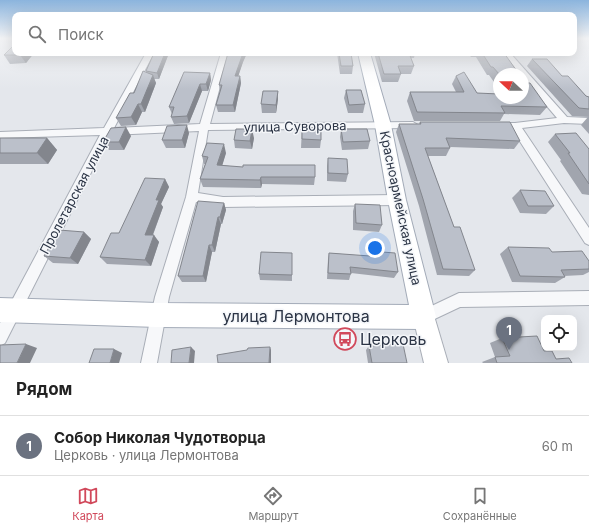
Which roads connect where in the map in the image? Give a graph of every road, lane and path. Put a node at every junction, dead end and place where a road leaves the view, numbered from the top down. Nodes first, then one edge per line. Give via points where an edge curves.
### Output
1 (148, 56) edge
2 (224, 56) edge
3 (365, 56) edge
4 (509, 56) edge
5 (564, 120) junction
6 (589, 121) edge
7 (383, 125) junction
8 (422, 125) edge
9 (492, 126) edge
10 (515, 126) junction
11 (204, 127) junction
12 (107, 131) junction
13 (0, 135) edge
14 (192, 197) junction
15 (397, 200) junction
16 (589, 239) edge
17 (589, 298) edge
18 (7, 310) edge
19 (158, 315) junction
20 (424, 317) junction
21 (0, 338) edge
22 (149, 363) edge
23 (436, 363) edge

1 - 12 street, Пролетарская улица
2 - 11 street
3 - 7 main road, Красноармейская улица
4 - 5 street
5 - 6 street
5 - 10 street
7 - 8 street, улица Суворова
7 - 11 street, улица Суворова
7 - 15 main road, Красноармейская улица
9 - 10 street
10 - 16 street
11 - 12 street, улица Суворова
11 - 14 street
12 - 13 street, улица Суворова
12 - 18 street, Пролетарская улица
14 - 15 street via 223,202
14 - 19 street
15 - 20 main road, Красноармейская улица
17 - 20 street, улица Лермонтова via 459,300
18 - 19 main road, улица Лермонтова
18 - 21 street, Пролетарская улица
19 - 20 main road, улица Лермонтова
19 - 22 street
20 - 23 street, Красноармейская улица

